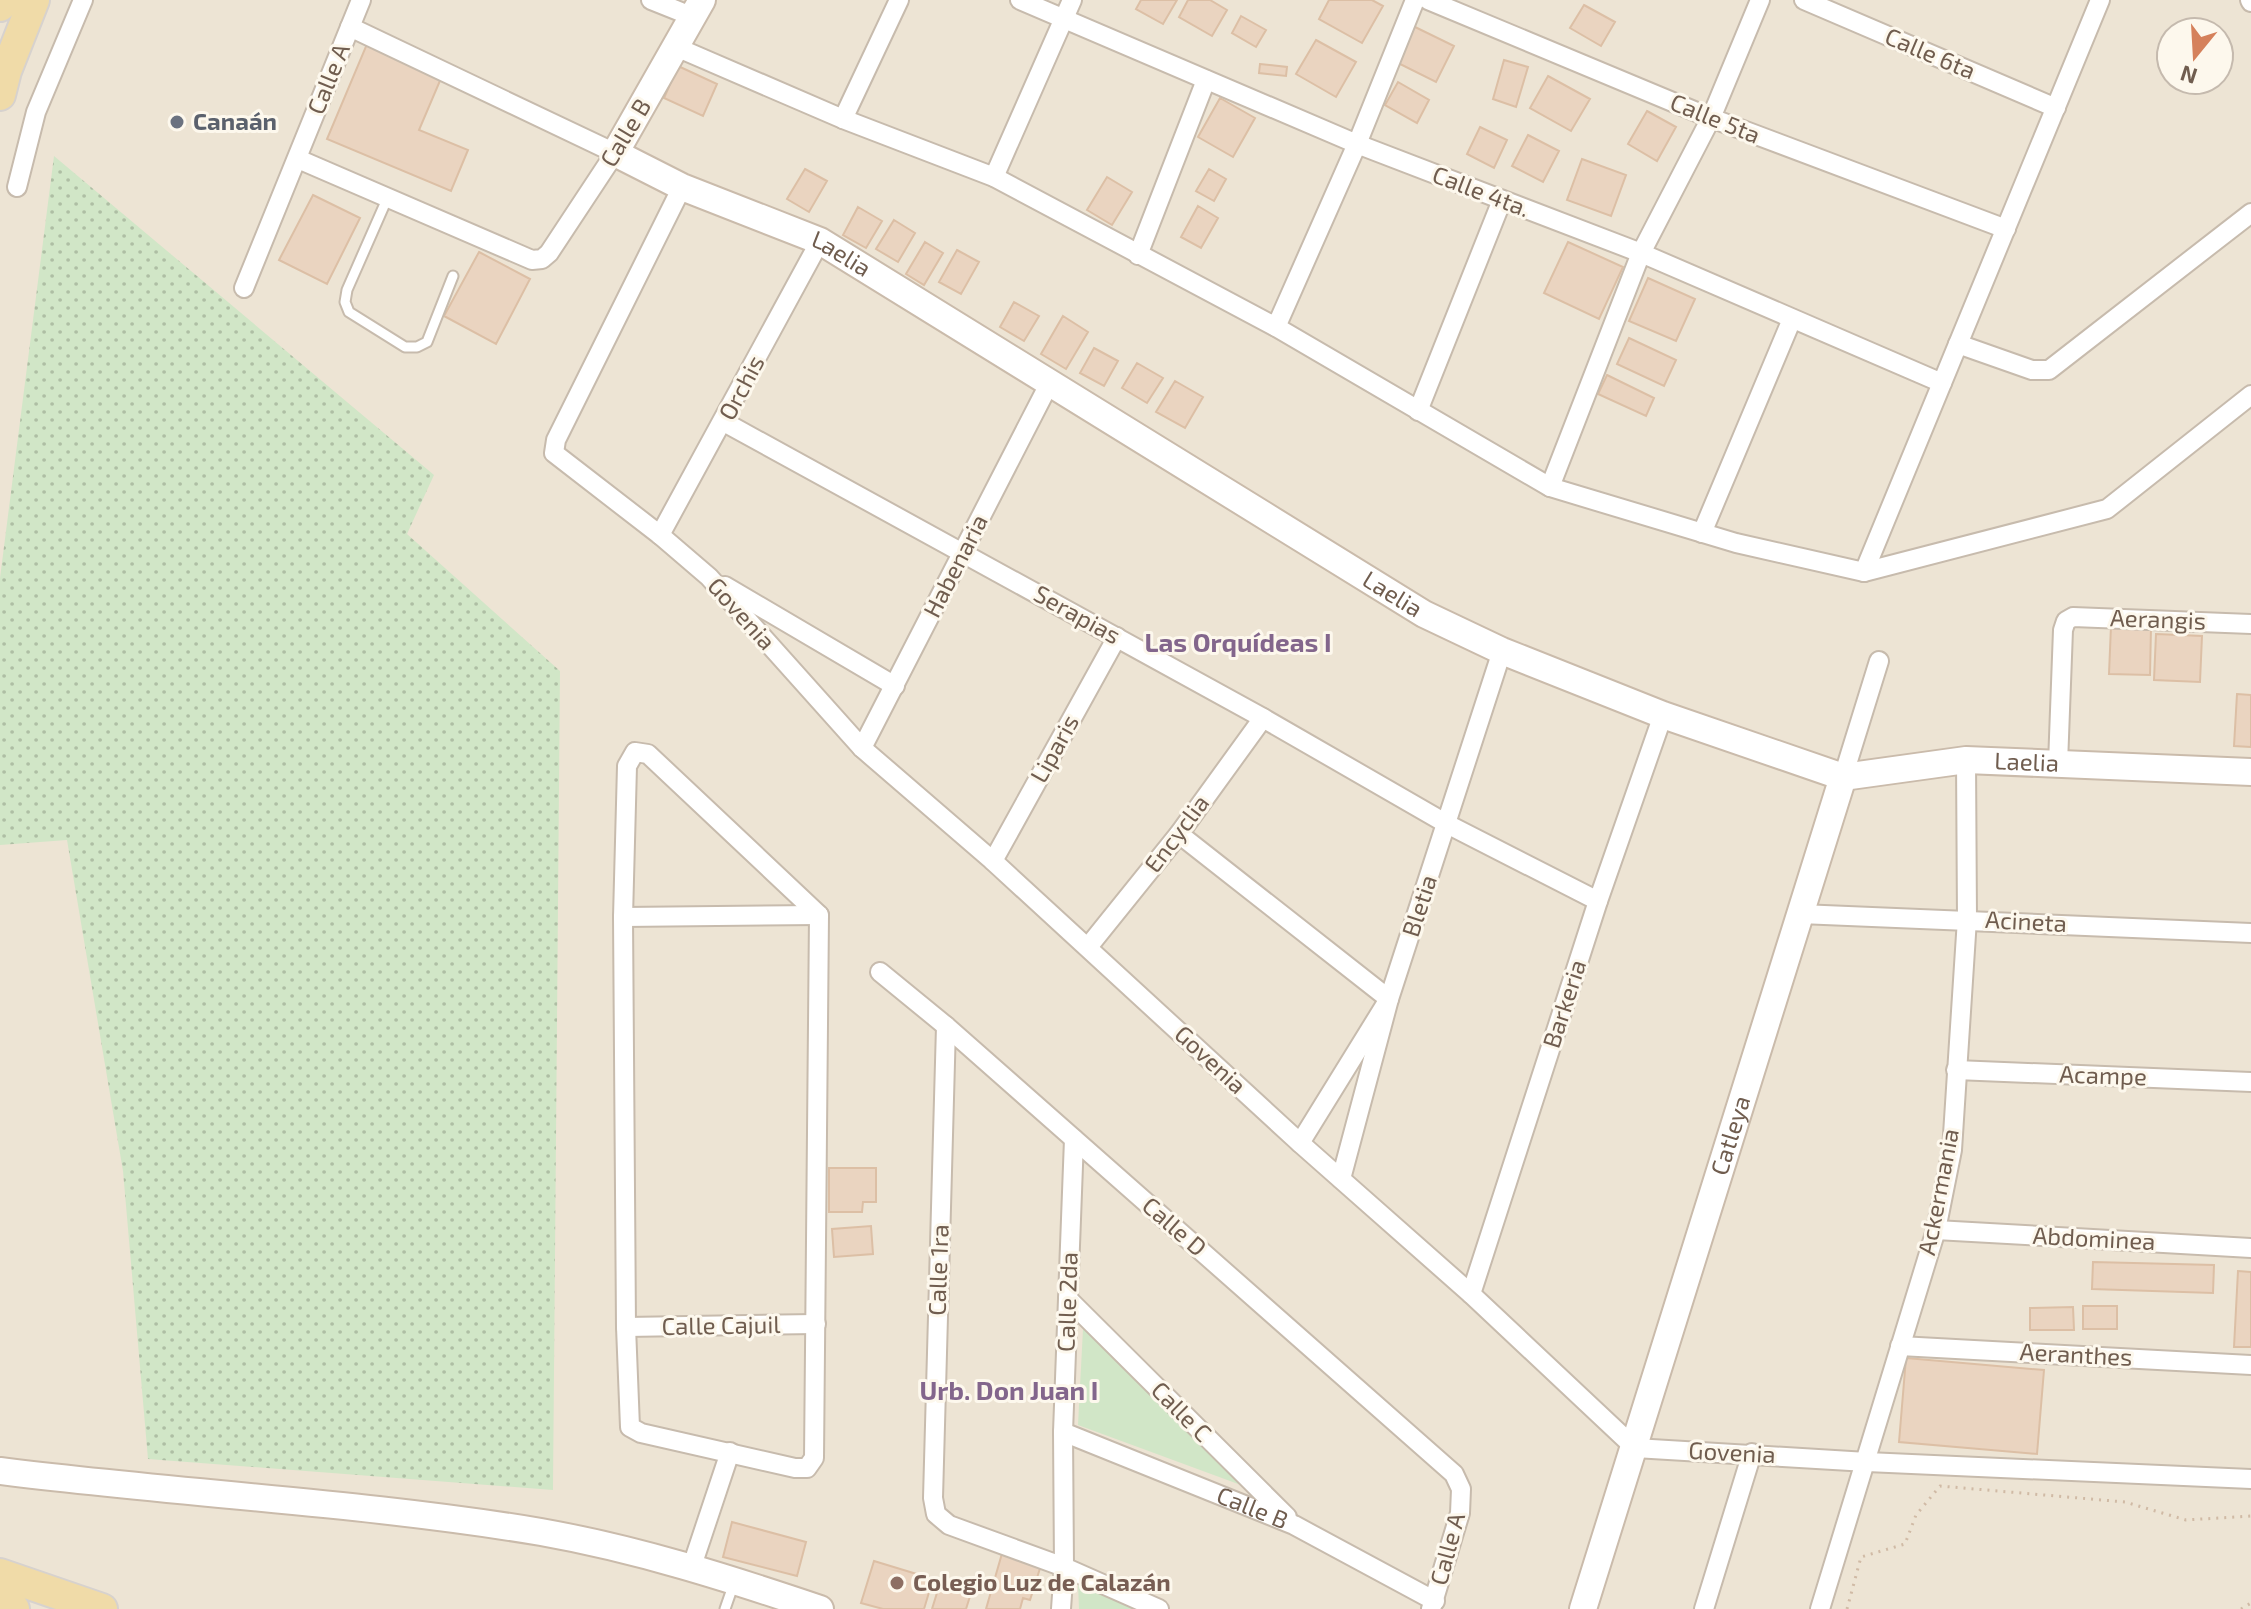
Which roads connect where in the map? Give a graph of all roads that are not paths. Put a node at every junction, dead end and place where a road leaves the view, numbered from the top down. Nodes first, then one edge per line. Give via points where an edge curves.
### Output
1 (3, 0) edge
2 (34, 0) edge
3 (83, 0) edge
4 (361, 0) edge
5 (651, 0) edge
6 (899, 0) edge
7 (1020, 0) edge
8 (1072, 0) edge
9 (1415, 0) edge
10 (1428, 0) edge
11 (1760, 0) edge
12 (1804, 0) edge
13 (2100, 0) edge
14 (0, 6) edge
15 (696, 8) edge
16 (1064, 19) junction
17 (350, 27) junction
18 (676, 47) junction
19 (1206, 80) junction
20 (0, 95) edge
21 (2056, 108) junction
22 (1711, 118) junction
23 (843, 119) junction
24 (1357, 144) junction
25 (615, 153) junction
26 (298, 159) junction
27 (994, 177) junction
28 (17, 187) dead end
29 (682, 187) junction
30 (387, 199) junction
31 (1502, 200) junction
32 (2251, 213) edge
33 (2006, 229) junction
34 (820, 241) junction
35 (1641, 253) junction
36 (1138, 255) junction
37 (453, 276) dead end
38 (244, 288) dead end
39 (1792, 319) junction
40 (1276, 327) junction
41 (1958, 344) junction
42 (1942, 383) junction
43 (1049, 384) junction
44 (2251, 395) edge
45 (1418, 411) junction
46 (724, 422) junction
47 (1550, 487) junction
48 (1702, 533) junction
49 (660, 535) junction
50 (964, 553) junction
51 (1864, 572) junction
52 (709, 577) junction
53 (2251, 624) edge
54 (1117, 637) junction
55 (1502, 651) junction
56 (1879, 661) dead end
57 (895, 686) junction
58 (1663, 715) junction
59 (1263, 718) junction
60 (862, 748) junction
61 (1966, 760) junction
62 (2058, 764) junction
63 (2251, 772) edge
64 (1843, 777) junction
65 (1447, 824) junction
66 (1179, 834) junction
67 (993, 861) junction
68 (1598, 901) junction
69 (1800, 914) junction
70 (819, 915) junction
71 (623, 917) junction
72 (1967, 919) junction
73 (2251, 933) edge
74 (1088, 947) junction
75 (880, 972) dead end
76 (1389, 999) junction
77 (946, 1026) junction
78 (1956, 1070) junction
79 (2251, 1082) edge
80 (1074, 1139) junction
81 (1300, 1143) junction
82 (1341, 1179) junction
83 (1936, 1230) junction
84 (2251, 1248) edge
85 (1471, 1294) junction
86 (1068, 1299) junction
87 (816, 1324) junction
88 (626, 1327) junction
89 (1900, 1346) junction
90 (2251, 1365) edge
91 (1063, 1432) junction
92 (1635, 1448) junction
93 (730, 1452) junction
94 (1752, 1453) junction
95 (1867, 1462) junction
96 (0, 1471) edge
97 (2251, 1479) edge
98 (1461, 1489) joint
99 (1294, 1525) junction
100 (692, 1566) junction
101 (1064, 1567) junction
102 (0, 1574) edge
103 (735, 1580) junction
104 (0, 1604) edge
105 (1433, 1605) edge
106 (14, 1609) edge
107 (102, 1609) edge
108 (725, 1609) edge
109 (820, 1609) edge
110 (1061, 1609) edge
111 (1159, 1609) edge
112 (1583, 1609) edge
113 (1704, 1609) edge
114 (1820, 1609) edge

1 - 14 main road
2 - 20 main road
3 - 28 street via 36,112
4 - 17 street, Calle A
5 - 15 street
6 - 23 street
7 - 16 street, Calle 4ta.
8 - 16 street
9 - 24 street
10 - 22 street, Calle 5ta
11 - 22 street
12 - 21 street, Calle 6ta
13 - 21 street
15 - 18 street, Calle B
16 - 19 street, Calle 4ta.
16 - 27 street
17 - 25 street
17 - 26 street, Calle A
18 - 23 street
18 - 25 street, Calle B
19 - 24 street, Calle 4ta.
19 - 36 street
21 - 33 street
22 - 33 street, Calle 5ta
22 - 35 street
23 - 27 street
24 - 31 street, Calle 4ta.
24 - 40 street
25 - 29 street, Laelia
25 - 30 street, Calle B via 542,259 532,260
26 - 30 street
26 - 38 street, Calle A
27 - 36 street
29 - 34 street, Laelia
29 - 49 street, Govenia via 554,453
30 - 37 lane via 347,290 349,312 405,347 417,347 427,342
31 - 35 street, Calle 4ta.
31 - 45 street
32 - 41 street via 2049,370 2032,370
33 - 41 street
34 - 43 street, Laelia
34 - 46 street, Orchis
35 - 39 street, Calle 4ta.
35 - 47 street
36 - 40 street
39 - 42 street, Calle 4ta.
39 - 48 street
40 - 45 street
41 - 42 street
42 - 51 street
43 - 50 street, Habenaria
43 - 55 street, Laelia via 1424,614
44 - 51 street via 2107,509
45 - 47 street
46 - 49 street, Orchis
46 - 50 street, Serapias
47 - 48 street
48 - 51 street
49 - 52 street, Govenia
50 - 54 street, Serapias
50 - 57 street, Habenaria
52 - 57 street
52 - 60 street, Govenia
53 - 62 street, Aerangis via 2073,617 2066,621
54 - 59 street, Serapias
54 - 67 street, Liparis
55 - 58 street, Laelia
55 - 65 street, Bletia
56 - 64 street, Catleya
57 - 60 street, Habenaria
58 - 64 street, Laelia
58 - 68 street, Barkeria
59 - 65 street, Serapias
59 - 66 street, Encyclia
60 - 67 street, Govenia
61 - 62 street, Laelia
61 - 64 street, Laelia
61 - 72 street, Ackermania
62 - 63 street, Laelia
64 - 69 street, Catleya
65 - 68 street, Serapias
65 - 76 street, Bletia
66 - 74 street, Encyclia
66 - 76 street
67 - 74 street, Govenia
68 - 85 street, Barkeria
69 - 72 street, Acineta
69 - 92 street, Catleya
70 - 71 street
70 - 71 street via 648,754 635,752 627,766
70 - 87 street
71 - 88 street
72 - 73 street, Acineta
72 - 78 street, Ackermania
74 - 81 street, Govenia
75 - 77 street, Calle D
76 - 81 street, Bletia
76 - 82 street
77 - 80 street, Calle D
77 - 101 street, Calle 1ra via 936,1514 949,1525
78 - 79 street, Acampe
78 - 83 street, Ackermania via 1952,1150
80 - 86 street, Calle 2da
80 - 98 street, Calle D via 1441,1461
81 - 82 street, Govenia
82 - 85 street, Govenia
83 - 84 street, Abdominea
83 - 89 street, Ackermania
85 - 92 street, Govenia
86 - 91 street, Calle 2da
86 - 99 street, Calle C
87 - 88 street, Calle Cajuil
87 - 93 street via 814,1458 807,1468 795,1468
88 - 93 street via 630,1427
89 - 90 street, Aeranthes
89 - 95 street, Ackermania
91 - 99 street, Calle B
91 - 101 street, Calle 2da
92 - 94 street, Govenia
92 - 112 street, Catleya
93 - 100 street
94 - 95 street, Govenia
94 - 113 street
95 - 97 street, Govenia
95 - 114 street, Ackermania
96 - 100 street via 541,1532
98 - 105 street, Calle A via 1460,1513
99 - 105 street, Calle B
100 - 103 street
101 - 110 street, Calle 2da
101 - 111 street
102 - 107 main road
103 - 108 lane
103 - 109 street
104 - 106 main road

